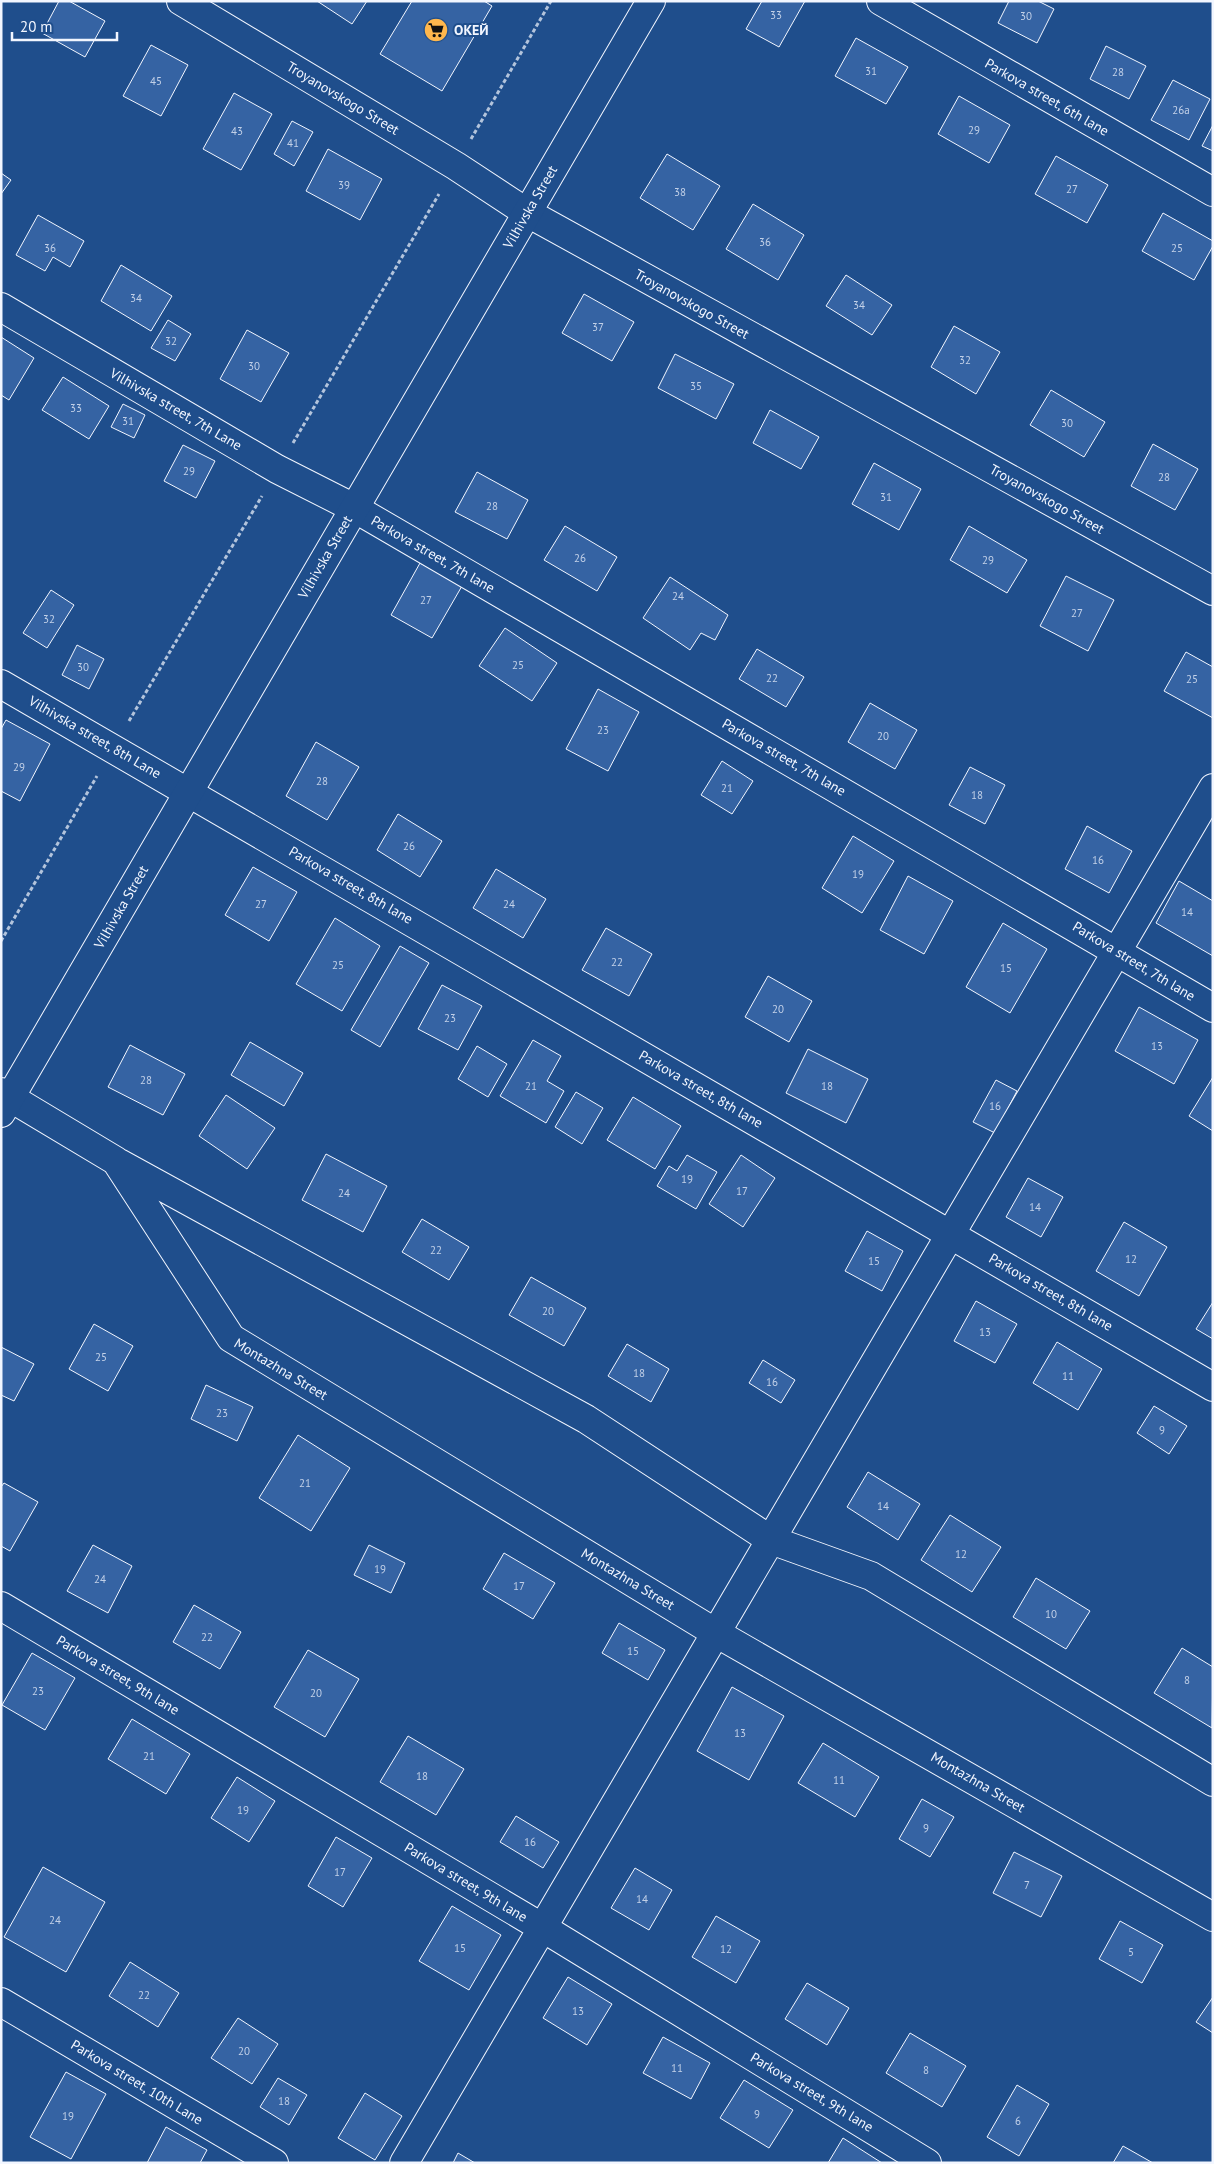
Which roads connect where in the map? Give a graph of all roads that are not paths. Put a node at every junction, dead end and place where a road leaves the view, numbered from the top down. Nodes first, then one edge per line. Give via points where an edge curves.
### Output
1 (180, 1) edge
2 (651, 1) edge
3 (881, 1) edge
4 (1213, 192) edge
5 (526, 212) junction
6 (1, 307) edge
7 (354, 508) junction
8 (1213, 591) edge
9 (1, 684) edge
10 (1213, 788) edge
11 (189, 791) junction
12 (1117, 950) junction
13 (1213, 1008) edge
14 (4, 1101) edge
15 (116, 1161) junction
16 (951, 1234) junction
17 (1213, 1387) edge
18 (771, 1540) junction
19 (1, 1606) edge
20 (716, 1633) junction
21 (1213, 1782) edge
22 (1213, 1917) edge
23 (543, 1928) junction
24 (1, 2002) edge
25 (274, 2163) edge
26 (404, 2163) edge
27 (927, 2163) edge

1 - 5 street, Troyanovskogo Street via 456,166
2 - 5 street, Vilhivska Street
3 - 4 street, Parkova street, 6th lane
5 - 7 street, Vilhivska Street
5 - 8 street, Troyanovskogo Street
6 - 7 street, Vilhivska street, 7th Lane via 277,469
7 - 11 street, Vilhivska Street
7 - 12 street, Parkova street, 7th lane
9 - 11 street, Vilhivska street, 8th Lane
10 - 12 street
11 - 14 street, Vilhivska Street
11 - 16 street, Parkova street, 8th lane
12 - 13 street, Parkova street, 7th lane
12 - 16 street
14 - 15 street, Montazhna Street
15 - 18 street, Montazhna Street via 586,1420
15 - 20 street, Montazhna Street via 230,1338
16 - 17 street, Parkova street, 8th lane
16 - 18 street
18 - 20 street
18 - 21 street, Montazhna Street via 870,1576
19 - 23 street, Parkova street, 9th lane
20 - 22 street, Montazhna Street
20 - 23 street
23 - 26 street
23 - 27 street, Parkova street, 9th lane
24 - 25 street, Parkova street, 10th Lane

